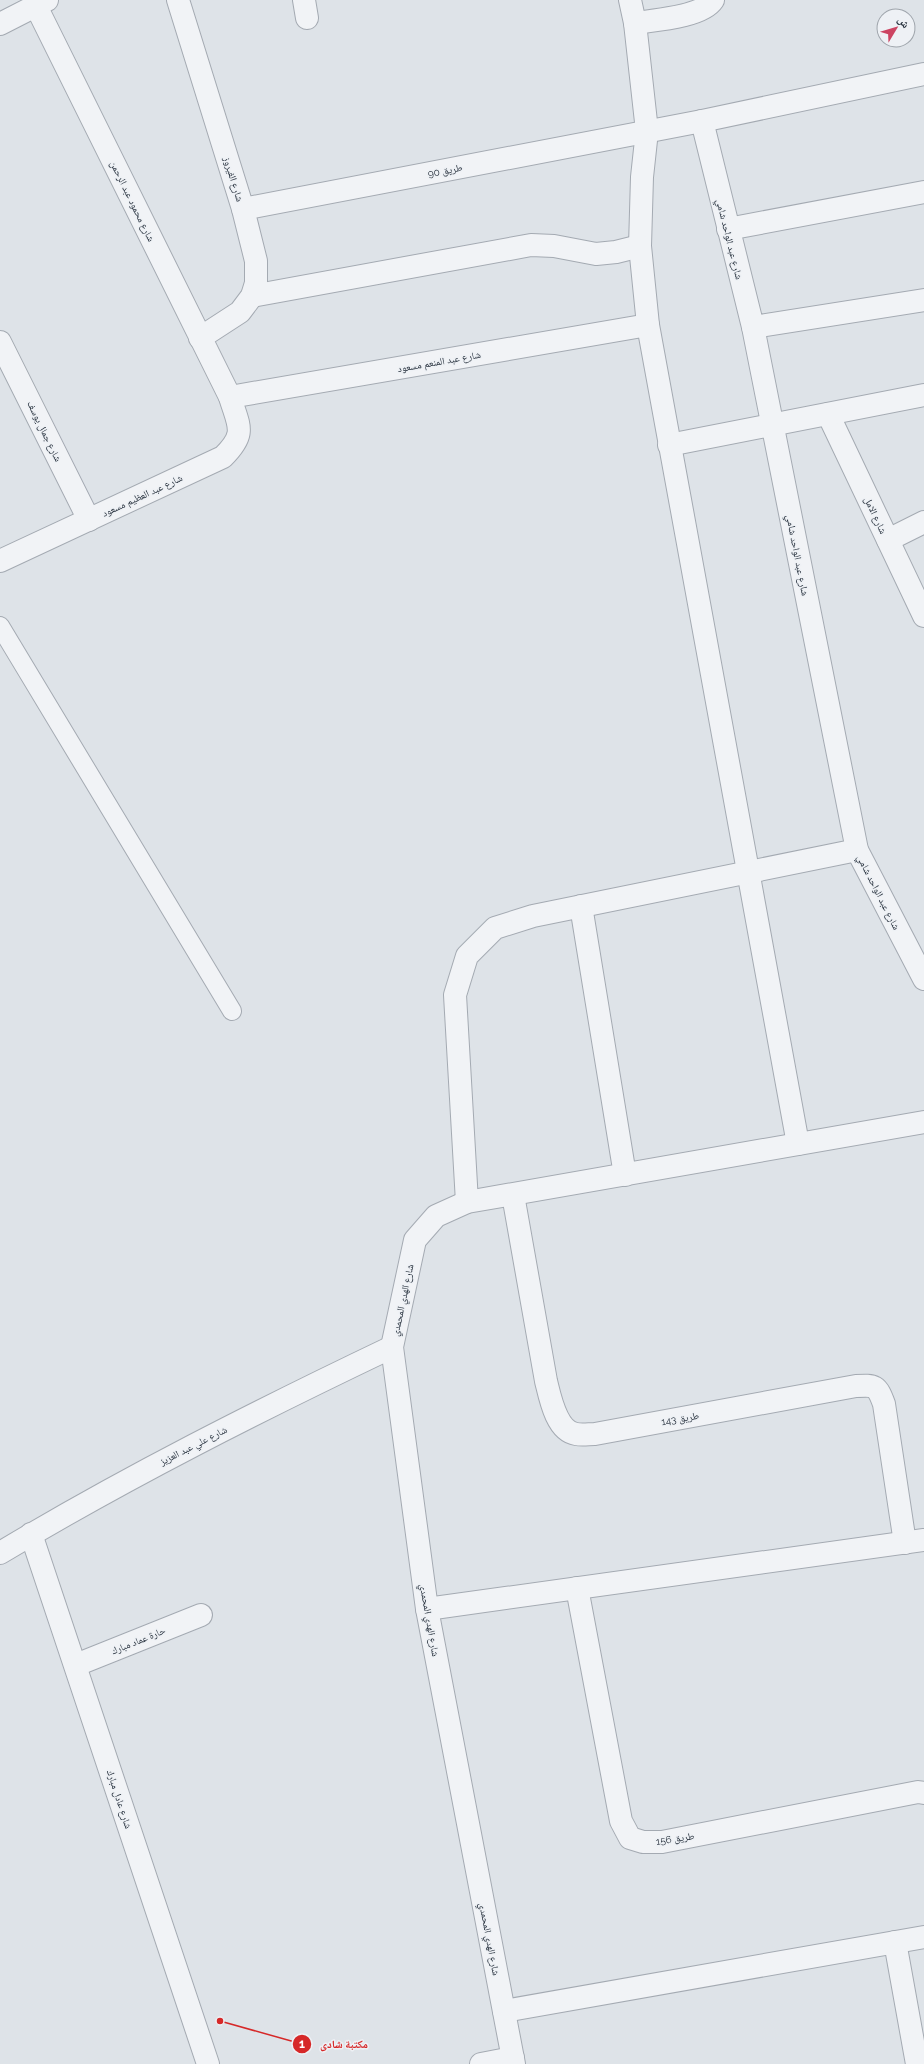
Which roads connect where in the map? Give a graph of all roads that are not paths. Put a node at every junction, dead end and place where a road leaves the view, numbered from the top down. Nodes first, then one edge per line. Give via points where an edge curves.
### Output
1 (178, 0) edge
2 (630, 0) edge
3 (713, 0) edge
4 (41, 3) edge
5 (635, 23) junction
6 (0, 24) edge
7 (924, 74) edge
8 (702, 121) junction
9 (647, 131) junction
10 (924, 192) edge
11 (243, 208) junction
12 (728, 229) junction
13 (640, 246) junction
14 (252, 296) junction
15 (924, 300) edge
16 (648, 326) junction
17 (752, 327) junction
18 (200, 338) junction
19 (0, 342) edge
20 (924, 395) edge
21 (230, 397) junction
22 (828, 414) junction
23 (772, 425) junction
24 (669, 445) junction
25 (89, 520) junction
26 (924, 522) edge
27 (888, 540) junction
28 (0, 561) edge
29 (924, 616) edge
30 (0, 626) edge
31 (857, 850) junction
32 (748, 872) junction
33 (581, 906) junction
34 (924, 979) edge
35 (232, 1011) dead end
36 (924, 1122) edge
37 (798, 1144) junction
38 (625, 1175) junction
39 (513, 1195) junction
40 (467, 1202) junction
41 (392, 1347) junction
42 (32, 1534) junction
43 (915, 1541) edge
44 (0, 1553) edge
45 (577, 1588) junction
46 (427, 1609) junction
47 (201, 1615) dead end
48 (76, 1665) junction
49 (924, 1792) edge
50 (924, 1937) edge
51 (895, 1942) junction
52 (504, 2011) junction
53 (918, 2037) edge
54 (514, 2061) edge
55 (208, 2064) edge
56 (481, 2064) edge
57 (917, 2064) edge

1 - 11 street, شارع الفيروز
2 - 5 street
3 - 5 street via 694,13
4 - 6 street
4 - 18 street, شارع محمود عبد الرحمن
5 - 9 street
7 - 8 street, طريق 90
8 - 9 street, طريق 90
8 - 12 street, شارع عبد الواحد شامي
9 - 11 street, طريق 90
9 - 13 street via 642,177
10 - 12 street
11 - 14 street, شارع الفيروز via 256,261 256,283
12 - 17 street, شارع عبد الواحد شامي
13 - 14 street via 596,254 554,246 531,245
13 - 16 street
14 - 18 street, شارع الفيروز via 240,312
15 - 17 street
16 - 21 street, شارع عبد المنعم مسعود
16 - 24 street
17 - 23 street, شارع عبد الواحد شامي
18 - 21 street, شارع محمود عبد الرحمن
19 - 25 street, شارع جمال يوسف
20 - 22 street
21 - 25 street, شارع عبد العظيم مسعود via 239,428 239,438 223,457
22 - 23 street
22 - 27 street, شارع الامل
23 - 24 street
23 - 31 street, شارع عبد الواحد شامي
24 - 32 street
25 - 28 street, شارع عبد العظيم مسعود
26 - 27 street
27 - 29 street, شارع الامل
30 - 35 lane
31 - 32 street
31 - 34 street, شارع عبد الواحد شامي
32 - 33 street
32 - 37 street
33 - 38 street
33 - 40 street via 533,916 495,928 467,956 455,995
36 - 37 street, شارع الهدي المحمدي
37 - 38 street, شارع الهدي المحمدي
38 - 39 street, شارع الهدي المحمدي
39 - 40 street, شارع الهدي المحمدي
39 - 43 street, طريق 143 via 546,1382 552,1407 562,1424 574,1434 595,1434 872,1385 879,1391 884,1404
40 - 41 street, شارع الهدي المحمدي via 436,1216 415,1240
41 - 42 street, شارع علي عبد العزيز via 209,1436
41 - 46 street, شارع الهدي المحمدي
42 - 44 street, شارع علي عبد العزيز
42 - 48 street, شارع عادل مبارك
43 - 45 street
45 - 46 street
45 - 49 street, طريق 156 via 621,1821 630,1838 643,1842 662,1842
46 - 52 street, شارع الهدي المحمدي
47 - 48 street, حارة عماد مبارك
48 - 55 street, شارع عادل مبارك
50 - 51 street
51 - 52 street
51 - 53 street
52 - 54 street, شارع الهدي المحمدي
53 - 57 street
54 - 56 street

